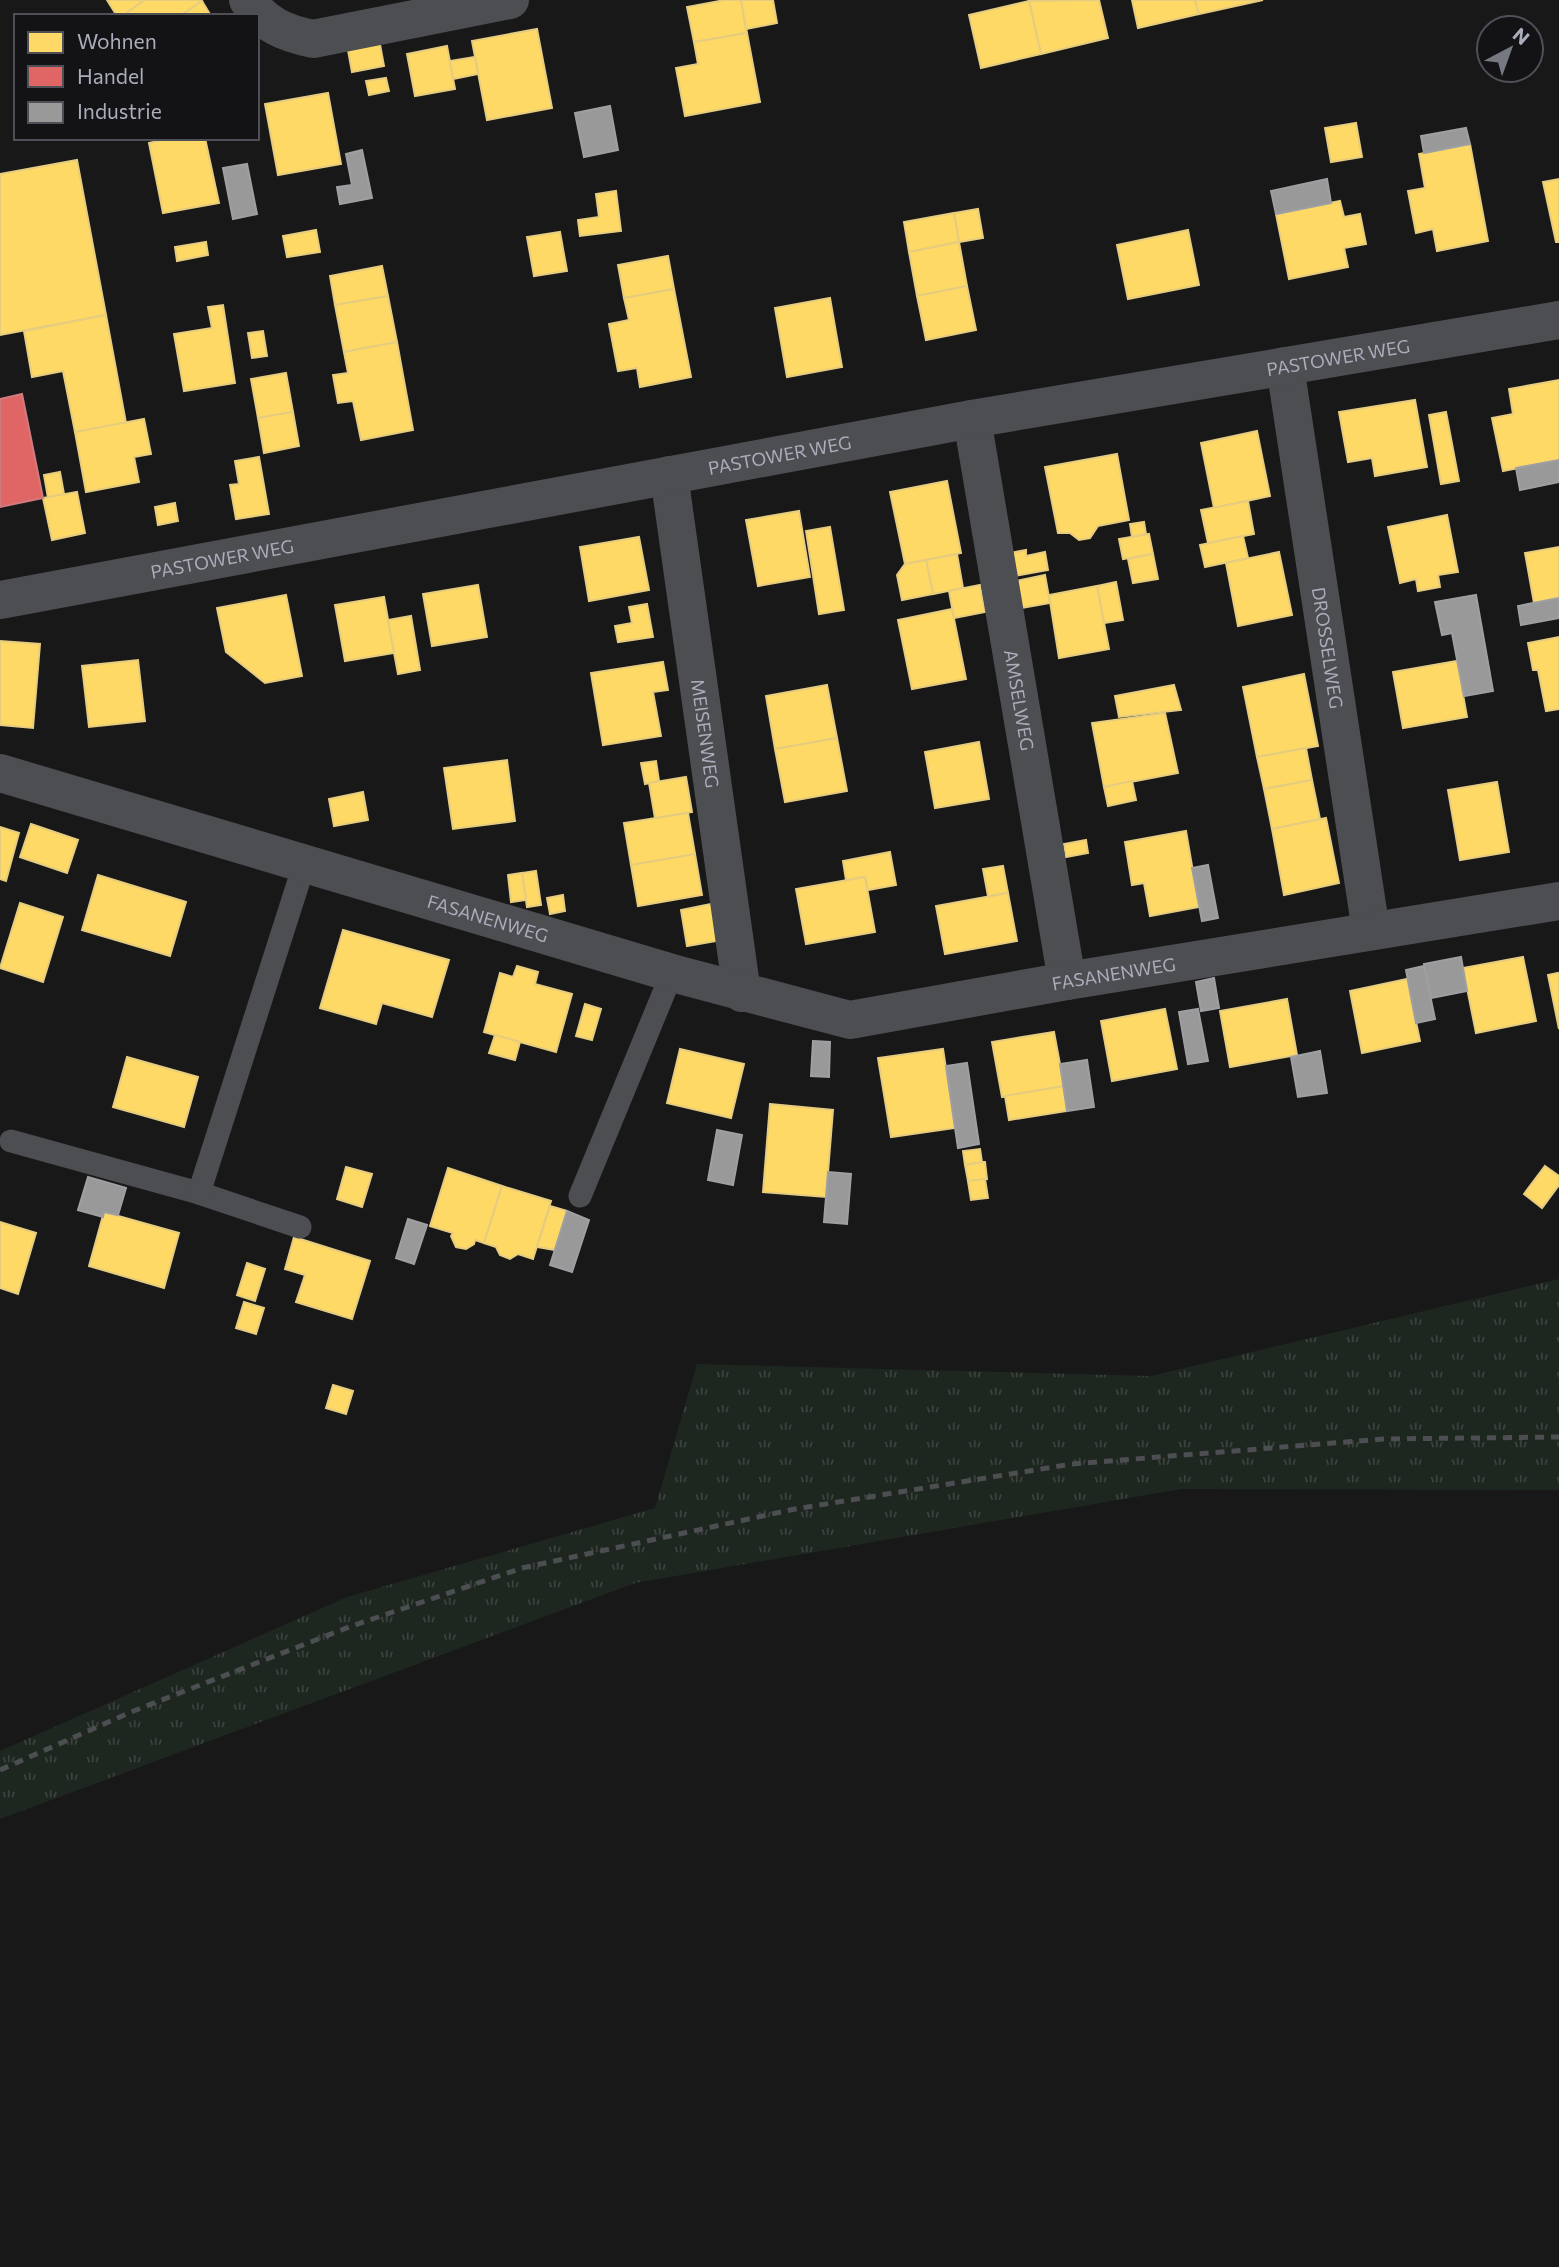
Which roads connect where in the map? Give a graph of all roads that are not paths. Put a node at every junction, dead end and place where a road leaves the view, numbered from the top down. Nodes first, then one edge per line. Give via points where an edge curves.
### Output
1 (510, 0) edge
2 (259, 16) edge
3 (1559, 320) edge
4 (1285, 366) junction
5 (972, 419) junction
6 (669, 475) junction
7 (0, 600) edge
8 (0, 773) edge
9 (304, 865) junction
10 (1559, 901) edge
11 (1371, 931) junction
12 (672, 973) junction
13 (1067, 981) junction
14 (742, 993) junction
15 (11, 1141) dead end
16 (199, 1193) junction
17 (580, 1196) dead end
18 (300, 1227) dead end

1 - 2 street via 313,39 282,32
3 - 4 street, PASTOWER WEG
4 - 5 street, PASTOWER WEG
4 - 11 street, DROSSELWEG
5 - 6 street, PASTOWER WEG
5 - 13 street, AMSELWEG
6 - 7 street, PASTOWER WEG
6 - 14 street, MEISENWEG
8 - 9 street, FASANENWEG
9 - 12 street, FASANENWEG
9 - 16 lane
10 - 11 street, FASANENWEG
11 - 13 street, FASANENWEG
12 - 14 street, FASANENWEG
12 - 17 lane
13 - 14 street, FASANENWEG via 850,1020
15 - 16 lane
16 - 18 lane

